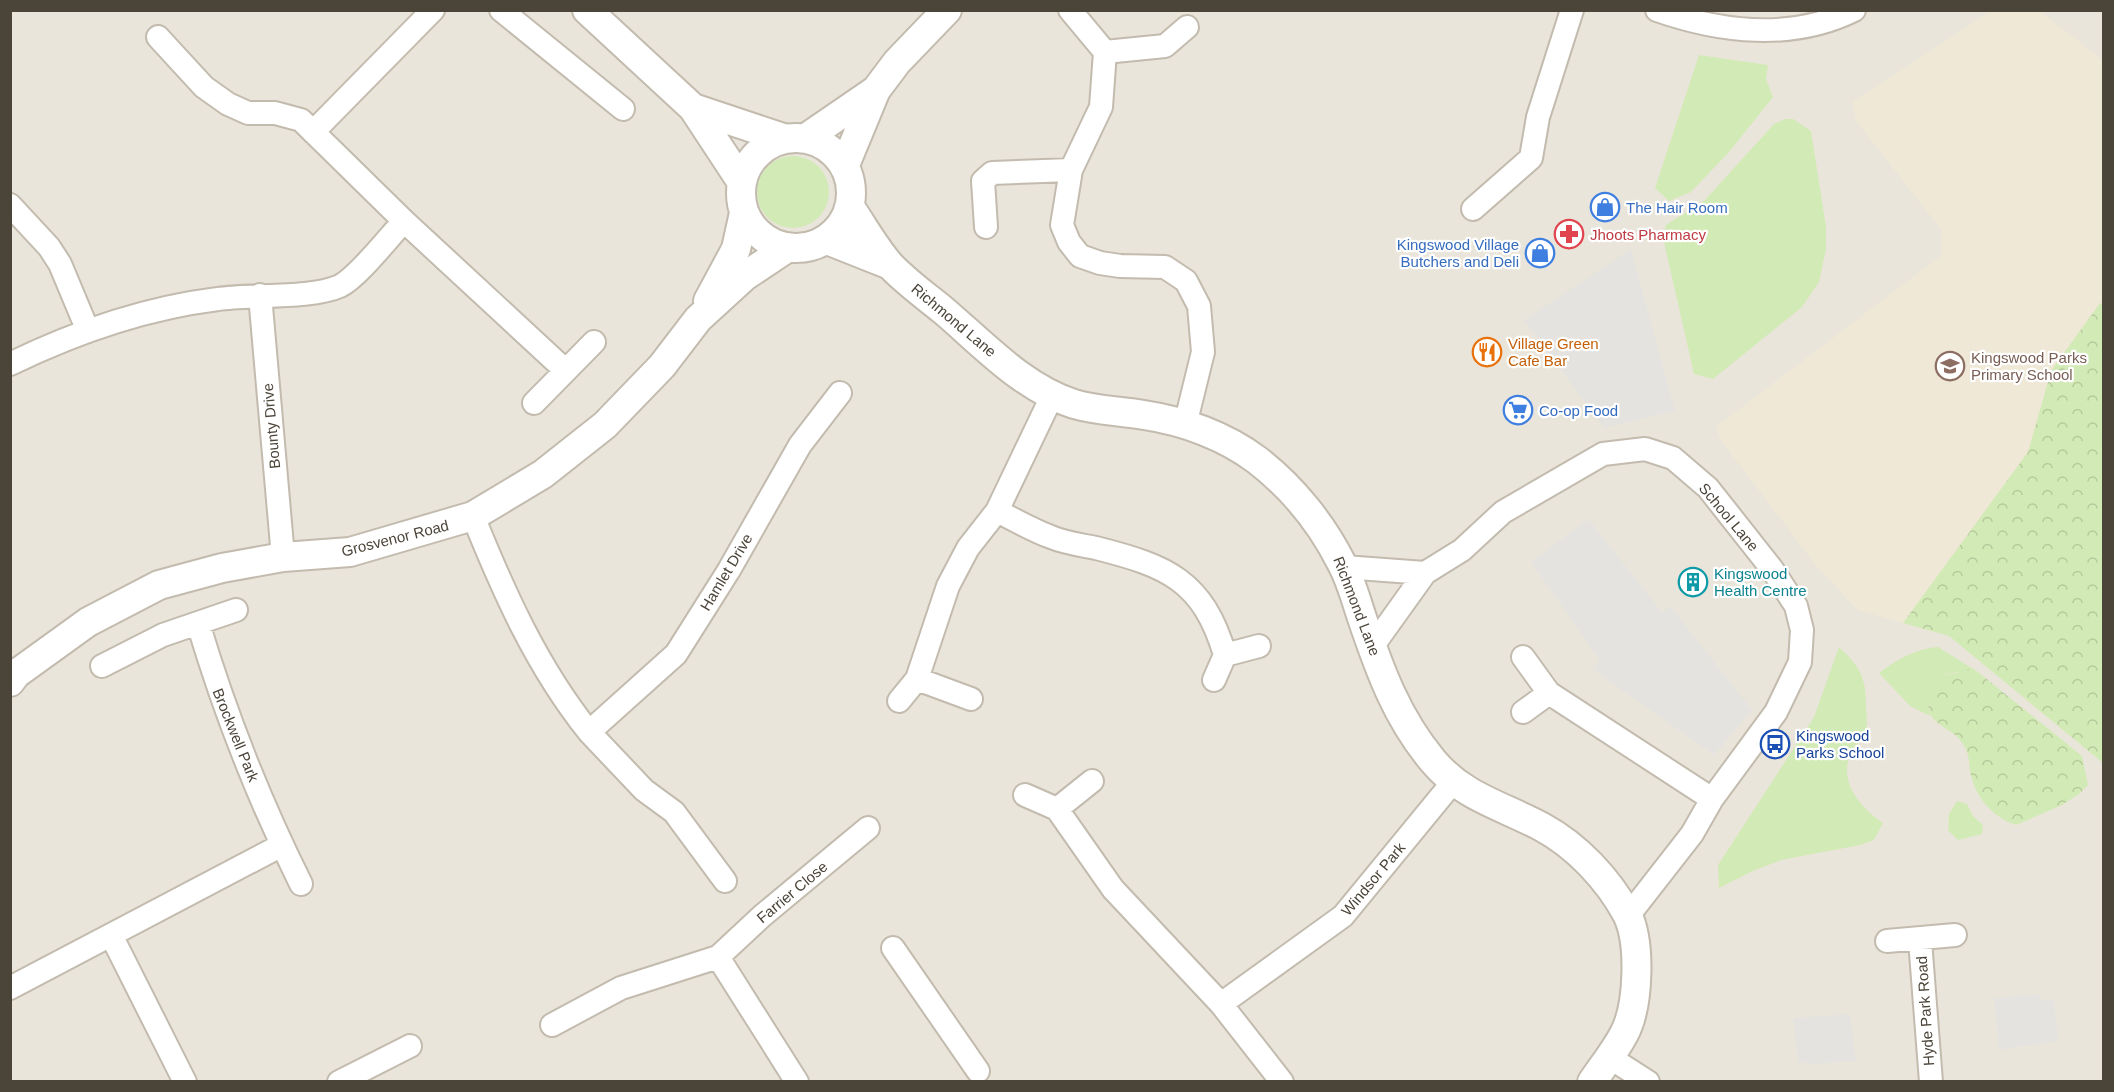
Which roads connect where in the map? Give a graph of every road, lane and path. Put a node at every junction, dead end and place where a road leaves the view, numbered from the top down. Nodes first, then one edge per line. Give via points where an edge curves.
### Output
1 (433, 10) edge
2 (501, 10) edge
3 (587, 10) edge
4 (947, 10) edge
5 (1070, 10) edge
6 (1572, 10) edge
7 (1657, 10) edge
8 (1854, 10) edge
9 (1187, 27) dead end
10 (158, 37) dead end
11 (1105, 52) junction
12 (876, 90) junction
13 (693, 108) junction
14 (623, 109) dead end
15 (313, 132) junction
16 (795, 138) junction
17 (845, 165) junction
18 (1071, 170) junction
19 (741, 181) junction
20 (10, 205) edge
21 (850, 207) junction
22 (1473, 209) dead end
23 (744, 213) junction
24 (404, 221) junction
25 (986, 227) dead end
26 (826, 240) junction
27 (786, 248) junction
28 (890, 265) junction
29 (260, 295) junction
30 (698, 319) junction
31 (88, 331) junction
32 (594, 342) dead end
33 (10, 364) edge
34 (565, 370) junction
35 (840, 393) dead end
36 (1052, 396) junction
37 (534, 403) dead end
38 (1185, 424) junction
39 (997, 511) junction
40 (473, 516) junction
41 (283, 557) junction
42 (1344, 567) junction
43 (1425, 573) junction
44 (236, 610) dead end
45 (198, 623) junction
46 (1259, 646) dead end
47 (1372, 647) junction
48 (1225, 655) junction
49 (1523, 657) dead end
50 (102, 666) dead end
51 (917, 679) junction
52 (1214, 680) dead end
53 (10, 682) edge
54 (1549, 693) junction
55 (971, 699) dead end
56 (899, 701) dead end
57 (1523, 712) dead end
58 (589, 732) junction
59 (1092, 781) dead end
60 (1453, 782) junction
61 (1025, 795) dead end
62 (1713, 799) junction
63 (1057, 809) junction
64 (868, 828) dead end
65 (282, 845) junction
66 (724, 881) dead end
67 (301, 884) dead end
68 (1628, 916) junction
69 (1955, 934) dead end
70 (112, 937) junction
71 (1920, 940) junction
72 (1887, 941) dead end
73 (893, 948) dead end
74 (718, 957) junction
75 (10, 988) edge
76 (1221, 1004) junction
77 (552, 1025) dead end
78 (410, 1046) dead end
79 (1609, 1057) junction
80 (975, 1078) edge
81 (185, 1082) edge
82 (339, 1082) edge
83 (797, 1082) edge
84 (1282, 1082) edge
85 (1592, 1082) edge
86 (1648, 1082) edge
87 (1931, 1082) edge

1 - 15 street
2 - 14 street
3 - 13 street
4 - 12 street
5 - 11 street
6 - 22 street via 1538,117 1531,158
7 - 8 street via 1693,22 1739,30 1783,30 1841,17
9 - 11 street via 1165,46
10 - 15 street via 214,96 248,113 275,113 301,120
11 - 18 street via 1101,107
12 - 16 street
12 - 17 street
13 - 16 street
13 - 19 street
15 - 24 street
16 - 17 street via 828,147
16 - 19 street via 764,147 749,162
17 - 21 street via 852,185
18 - 25 street via 992,172 983,181
18 - 38 street via 1062,225 1080,256 1120,266 1165,267 1186,281 1199,306 1203,352
19 - 23 street
20 - 31 street via 60,264
21 - 26 street via 842,226
21 - 28 street, Richmond Lane
23 - 27 street via 761,237
23 - 30 street, Grosvenor Road via 736,249
24 - 29 street via 342,285 322,292
24 - 34 street
26 - 27 street via 807,248
26 - 28 street, Richmond Lane
27 - 30 street, Grosvenor Road via 745,276
28 - 36 street, Richmond Lane via 1020,376
29 - 31 street via 216,299 125,317
29 - 41 street, Bounty Drive
30 - 40 street, Grosvenor Road via 662,366 605,425 543,474
31 - 33 street
32 - 34 street
34 - 37 street
35 - 58 street, Hamlet Drive via 800,445 729,570 675,654
36 - 38 street, Richmond Lane via 1111,413 1145,415
36 - 39 street
38 - 42 street, Richmond Lane via 1223,438 1290,489 1327,535
39 - 48 street via 1052,538 1135,558 1168,571 1200,598 1217,627
39 - 51 street via 968,548 948,586
40 - 41 street, Grosvenor Road via 350,552
40 - 58 street via 515,618
41 - 53 street, Grosvenor Road via 159,585 88,622
42 - 43 street
42 - 47 street, Richmond Lane
43 - 47 street, School Lane
43 - 62 street, School Lane via 1462,549 1503,512 1603,454 1645,449 1673,458 1708,488 1773,569 1796,606 1802,630 1800,662 1776,712
44 - 45 street
45 - 50 street via 163,635
45 - 65 street, Brockwell Park via 219,695
46 - 48 street
47 - 60 street, Richmond Lane via 1403,721
48 - 52 street
49 - 54 street
51 - 55 street
51 - 56 street
54 - 57 street
54 - 62 street
58 - 66 street via 645,790 674,812
59 - 63 street
60 - 68 street, Richmond Lane via 1574,848 1601,877
60 - 76 street, Windsor Park via 1343,916
61 - 63 street
62 - 68 street, School Lane via 1692,834
63 - 76 street via 1113,889
64 - 74 street, Farrier Close
65 - 67 street, Brockwell Park
65 - 70 street
68 - 79 street, Richmond Lane via 1636,949 1636,987 1626,1031
69 - 71 street, Hyde Park Road
70 - 75 street
70 - 81 street
71 - 72 street, Hyde Park Road
71 - 87 street, Hyde Park Road
73 - 80 street
74 - 77 street, Farrier Close via 621,988
74 - 83 street
76 - 84 street
78 - 82 street
79 - 85 street, Richmond Lane
79 - 86 street

